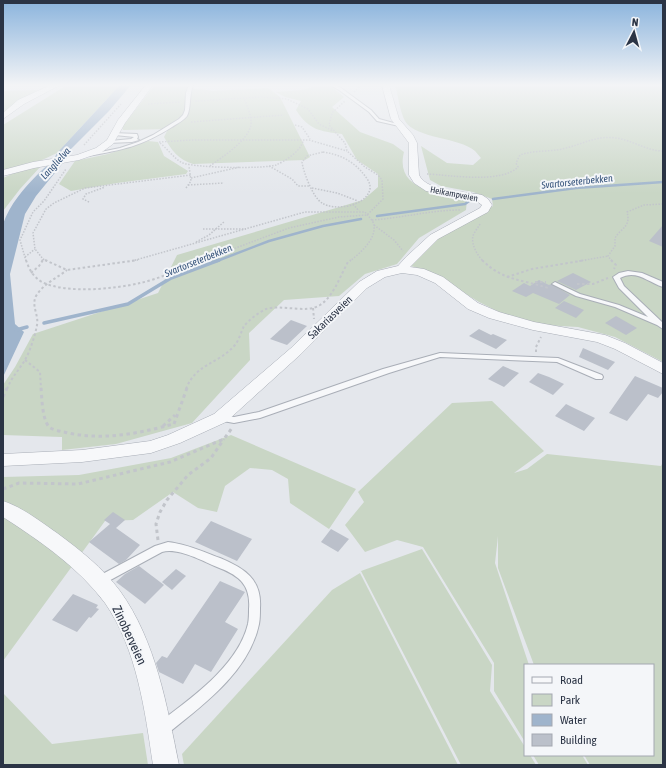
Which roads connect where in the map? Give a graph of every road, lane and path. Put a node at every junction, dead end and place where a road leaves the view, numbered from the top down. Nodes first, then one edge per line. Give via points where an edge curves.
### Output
1 (106, 121) edge
2 (124, 121) edge
3 (197, 121) edge
4 (250, 121) edge
5 (316, 121) edge
6 (331, 121) edge
7 (382, 121) edge
8 (397, 121) edge
9 (176, 122) joint
10 (294, 125) dead end
11 (399, 125) junction
12 (333, 131) junction
13 (115, 134) junction
14 (150, 139) junction
15 (310, 139) junction
16 (132, 141) junction
17 (242, 141) junction
18 (303, 141) junction
19 (159, 142) junction
20 (108, 144) junction
21 (118, 149) junction
22 (347, 151) junction
23 (663, 151) edge
24 (75, 158) junction
25 (189, 166) junction
26 (243, 166) junction
27 (268, 166) junction
28 (209, 167) junction
29 (414, 167) junction
30 (3, 173) edge
31 (191, 177) junction
32 (224, 183) dead end
33 (188, 185) junction
34 (109, 186) junction
35 (311, 187) junction
36 (186, 188) dead end
37 (89, 202) dead end
38 (359, 202) junction
39 (45, 204) junction
40 (353, 204) junction
41 (663, 204) edge
42 (46, 209) junction
43 (360, 212) junction
44 (367, 215) junction
45 (475, 216) junction
46 (372, 220) junction
47 (225, 221) dead end
48 (374, 225) junction
49 (251, 228) junction
50 (203, 229) dead end
51 (216, 230) junction
52 (190, 246) junction
53 (35, 249) junction
54 (608, 256) junction
55 (25, 258) junction
56 (43, 259) junction
57 (406, 264) junction
58 (67, 270) junction
59 (614, 270) dead end
60 (31, 273) junction
61 (612, 275) dead end
62 (507, 277) junction
63 (548, 281) dead end
64 (50, 284) junction
65 (555, 284) dead end
66 (576, 284) dead end
67 (663, 285) edge
68 (661, 326) edge
69 (540, 327) junction
70 (537, 358) junction
71 (26, 360) junction
72 (663, 369) edge
73 (599, 377) dead end
74 (3, 398) edge
75 (177, 413) junction
76 (227, 419) junction
77 (180, 422) dead end
78 (174, 424) junction
79 (158, 429) junction
80 (224, 439) junction
81 (3, 460) edge
82 (3, 489) edge
83 (3, 508) edge
84 (159, 549) junction
85 (99, 581) junction
86 (160, 731) junction
87 (166, 765) edge

1 - 24 path
2 - 13 street
3 - 9 path
4 - 17 path via 251,128
5 - 12 path
6 - 12 path
7 - 11 lane
8 - 11 street, Heikampveien
9 - 14 lane
10 - 15 path via 302,127
11 - 29 street, Heikampveien via 413,143
12 - 22 path via 342,139
13 - 16 lane via 135,135
13 - 20 street
14 - 16 lane
14 - 19 path
14 - 21 lane
15 - 18 path
15 - 22 path
16 - 20 lane
17 - 18 path
17 - 19 path
17 - 28 path
18 - 27 path via 299,149 281,163
19 - 25 path via 178,160
20 - 21 lane
20 - 24 street via 99,150
21 - 24 lane
22 - 44 path via 382,180 384,199
23 - 29 path via 605,136 564,149 528,152 520,155 515,170 491,178 434,176
24 - 30 street
24 - 39 path via 49,192
25 - 28 path
25 - 31 path
26 - 27 path
26 - 28 path
26 - 31 path
27 - 35 path via 292,179 298,186
29 - 45 street, Heikampveien via 415,178 425,188 468,194 484,201 486,209
31 - 33 path
31 - 34 path
32 - 33 path
33 - 36 path
34 - 37 path via 86,194 83,199
34 - 42 path via 85,188
35 - 38 path via 337,193
35 - 38 path via 302,166 303,159 310,154 323,152 343,156 362,171 369,181 370,193
35 - 40 path via 322,204
38 - 40 path
39 - 42 path
39 - 55 path via 33,212 20,240
40 - 43 path
41 - 54 path via 650,203 634,207 627,212 626,227 619,231 615,238 614,250
42 - 53 path via 33,233
43 - 44 path
43 - 49 path via 305,212
44 - 46 path
44 - 64 path via 339,217 289,228 141,283 81,289
45 - 46 path via 459,210 442,210
45 - 57 street, Heikampveien via 437,234
45 - 62 path via 481,223 473,236 479,258 492,270
46 - 48 path
47 - 51 path
48 - 57 path via 394,240
48 - 75 path via 369,242 348,262 330,296 313,308 274,307 254,316 245,325 235,345 218,359 199,369 189,381
49 - 51 path
49 - 52 path
50 - 51 path
51 - 52 path
52 - 58 path via 137,260
53 - 55 path
53 - 56 path
54 - 59 path via 616,265
54 - 62 path via 554,263
55 - 60 path
56 - 58 path
56 - 60 path via 40,266
57 - 69 street, Sakariasveien via 434,277 473,306 494,315
57 - 76 street, Sakariasveien via 363,285
58 - 64 path
60 - 64 path via 36,279
61 - 66 path via 595,284
62 - 63 path via 533,283
64 - 71 path via 41,289 36,296 34,304 38,322
65 - 68 lane via 578,295 617,306
67 - 68 lane via 637,273 623,272 616,278 621,287
69 - 70 path via 541,337 536,347
69 - 72 street, Sakariasveien via 610,341
70 - 73 lane via 558,360
70 - 76 lane via 448,354 432,357 279,410
71 - 74 path via 11,378
71 - 79 path via 40,372 45,419 49,427 70,434 103,436
75 - 78 path
75 - 79 path
76 - 80 path via 232,427
76 - 81 street, Sakariasveien via 151,447 82,456
77 - 78 path
78 - 79 path
80 - 82 path via 170,462 78,484 19,483
80 - 84 path via 211,458 188,475 167,500 156,524
83 - 85 street, Zinoberveien via 70,554
84 - 85 lane
84 - 86 lane via 168,546 177,548 238,571 247,579 254,593 255,608 254,625 245,648 222,676
85 - 86 street, Zinoberveien via 122,613 138,648 147,672
86 - 87 street, Zinoberveien

